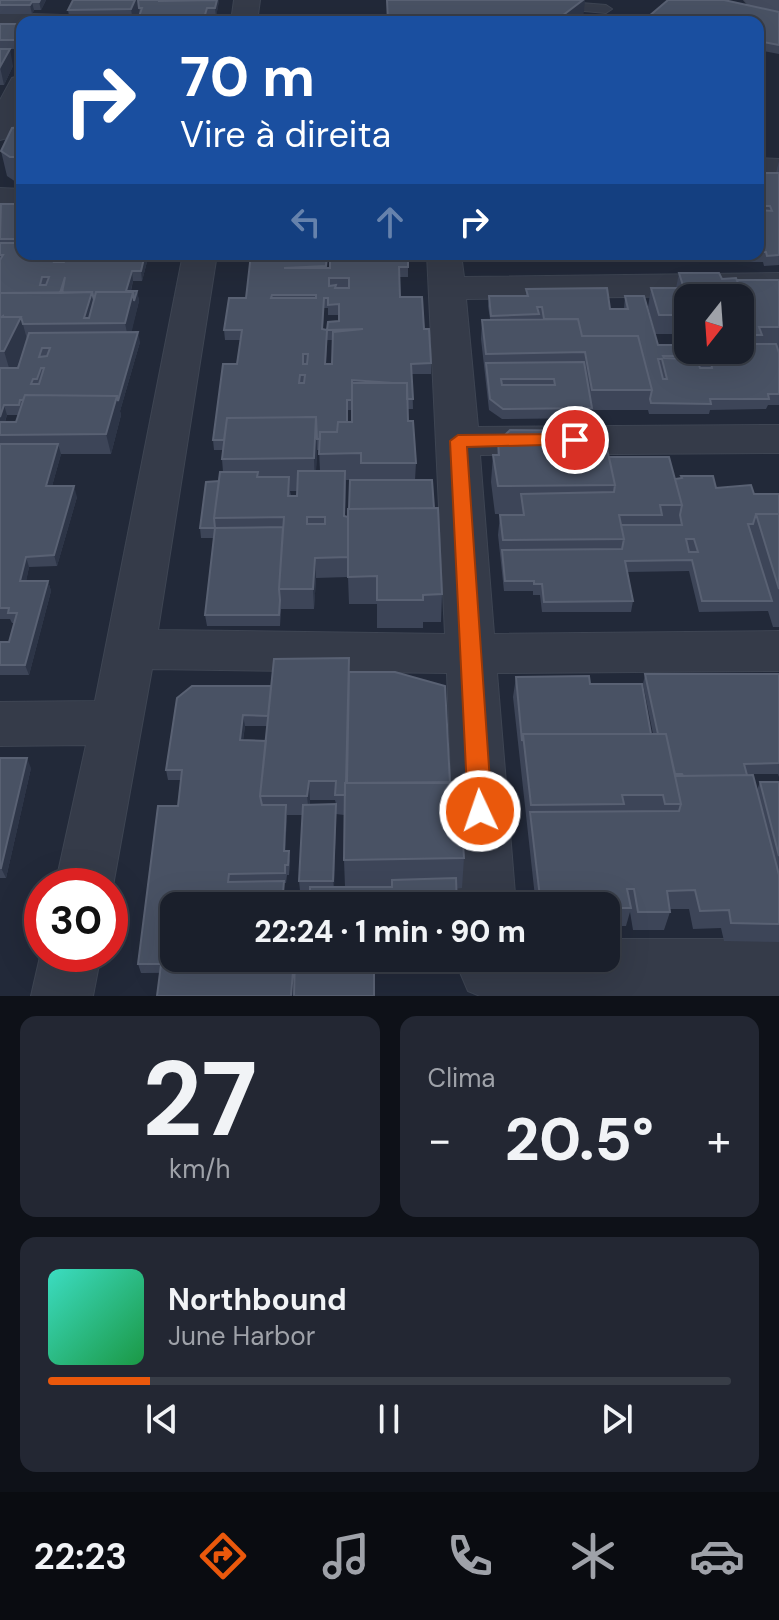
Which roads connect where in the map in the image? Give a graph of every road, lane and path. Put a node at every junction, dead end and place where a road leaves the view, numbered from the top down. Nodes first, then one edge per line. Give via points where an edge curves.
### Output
1 (757, 0) edge
2 (548, 5) edge
3 (779, 5) edge
4 (606, 10) edge
5 (12, 93) edge
6 (0, 131) edge
7 (199, 260) edge
8 (446, 271) edge
9 (779, 284) edge
10 (779, 439) edge
11 (458, 441) junction
12 (129, 649) junction
13 (779, 651) edge
14 (470, 654) junction
15 (117, 723) junction
16 (0, 724) edge
17 (88, 868) edge
18 (485, 892) edge
19 (779, 969) edge
20 (67, 972) edge
21 (490, 975) edge
22 (62, 996) edge

1 - 3 main road
2 - 4 lane
5 - 6 street
7 - 12 street
8 - 9 street
8 - 11 street
10 - 11 street
11 - 14 street
12 - 14 street
12 - 15 street
13 - 14 street
14 - 18 street
15 - 16 street
15 - 17 street
19 - 21 street
20 - 22 street

